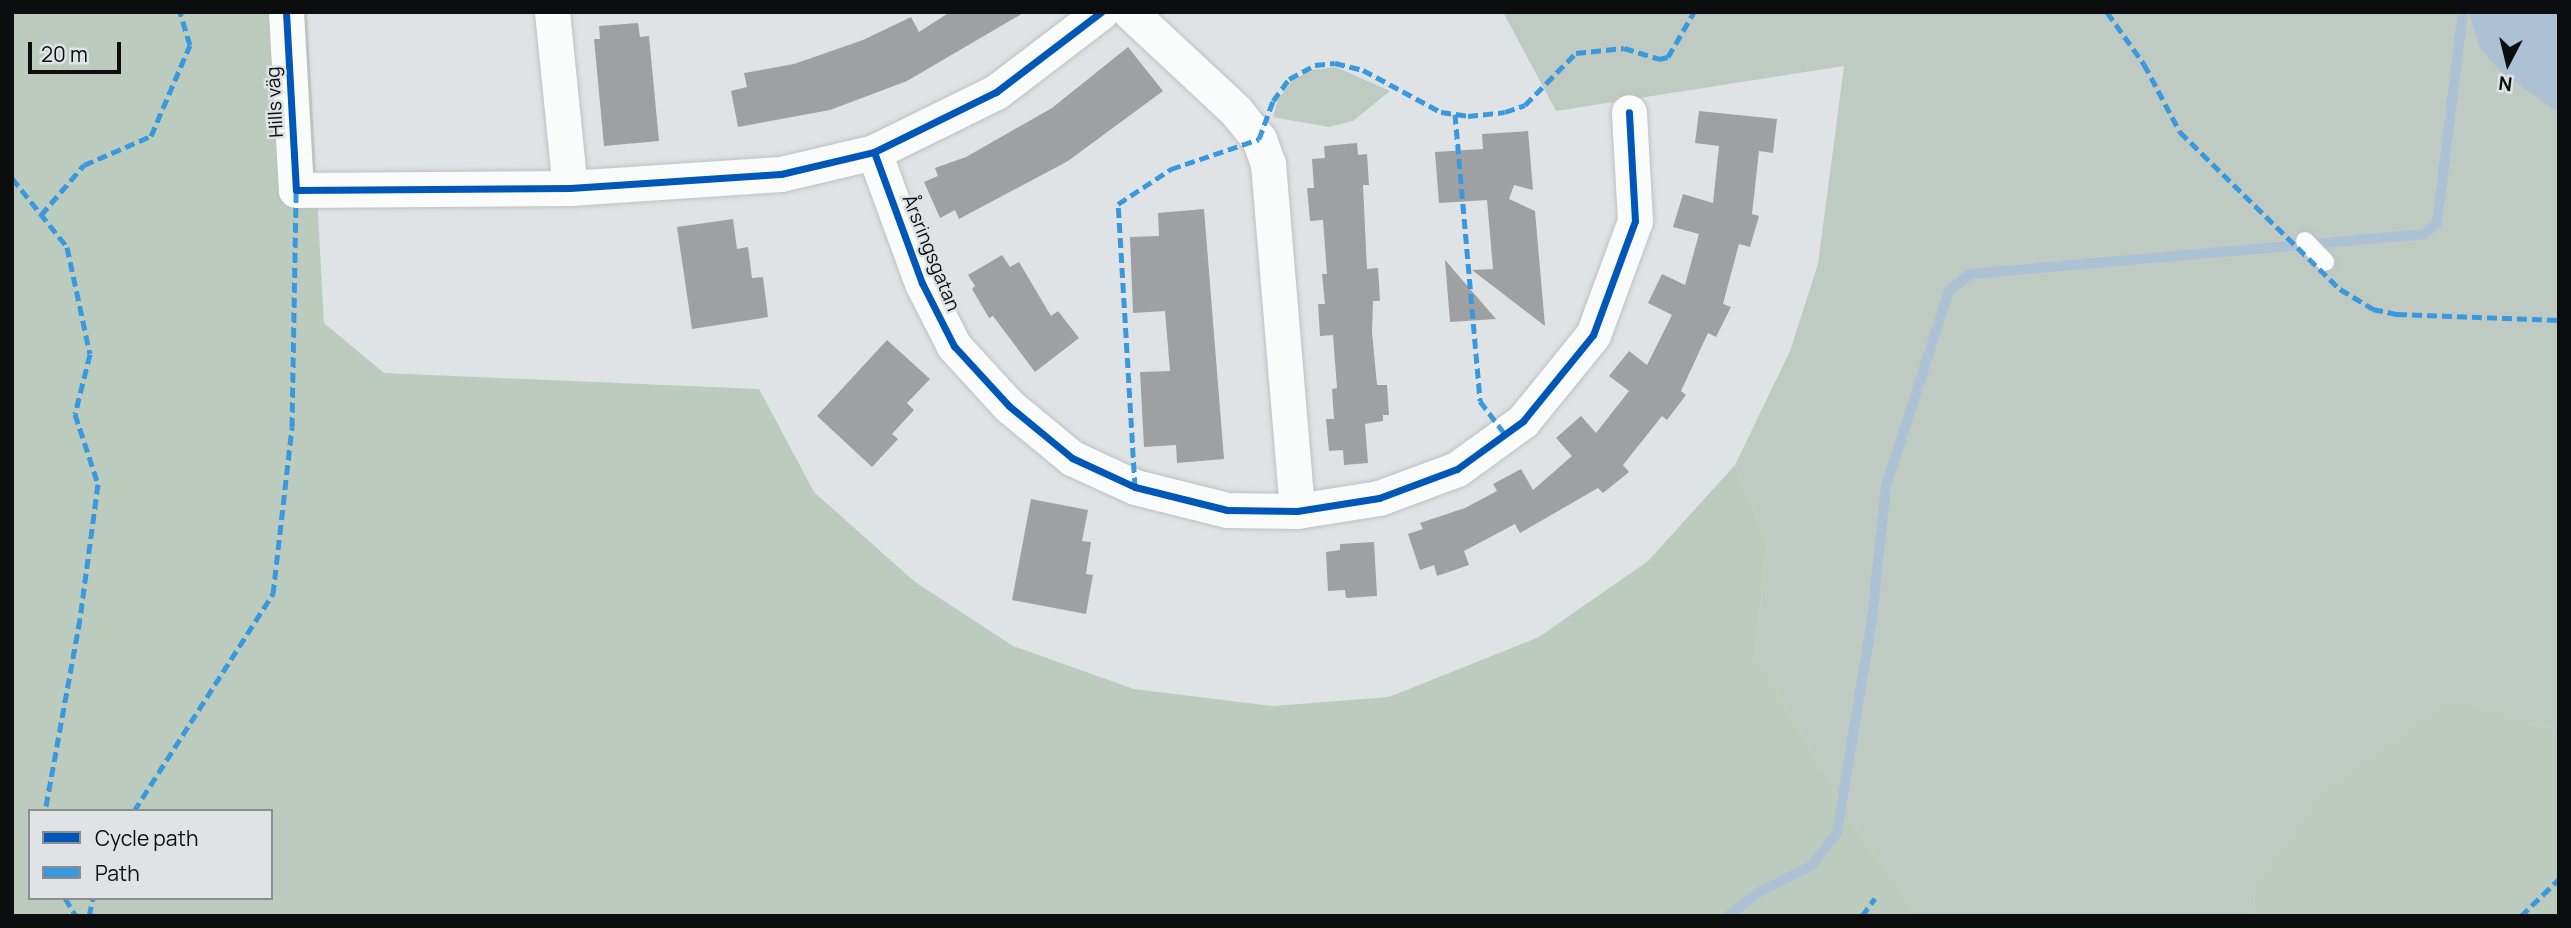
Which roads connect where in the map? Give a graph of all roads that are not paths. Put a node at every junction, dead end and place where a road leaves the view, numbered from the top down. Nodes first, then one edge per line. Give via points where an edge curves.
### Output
1 (286, 12) edge
2 (552, 12) edge
3 (1101, 12) edge
4 (1130, 12) edge
5 (1629, 112) dead end
6 (874, 152) junction
7 (570, 188) junction
8 (2305, 241) dead end
9 (2325, 262) dead end
10 (1297, 511) junction

1 - 7 street, Hills väg via 296,190
2 - 7 street
3 - 6 street via 996,92
4 - 10 street via 1236,111 1259,139 1268,164
5 - 10 street, Årsringsgatan via 1635,221 1593,335 1532,410 1457,469 1379,498
6 - 7 street via 781,174
6 - 10 street, Årsringsgatan via 922,283 954,346 1009,406 1072,458 1135,487 1227,510
8 - 9 lane

